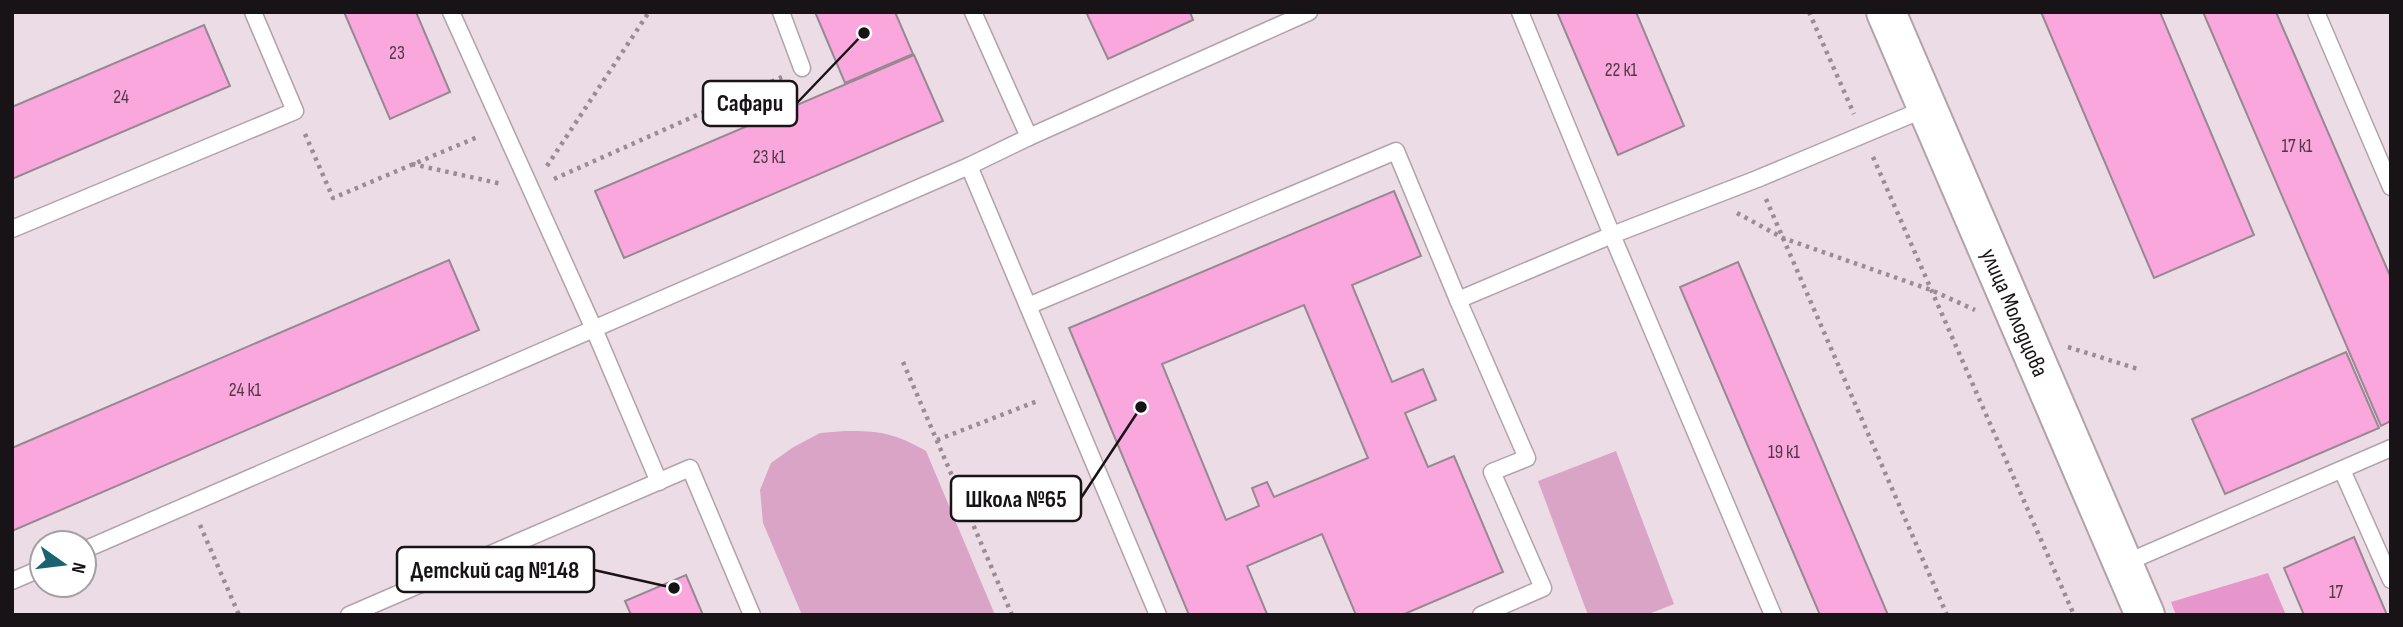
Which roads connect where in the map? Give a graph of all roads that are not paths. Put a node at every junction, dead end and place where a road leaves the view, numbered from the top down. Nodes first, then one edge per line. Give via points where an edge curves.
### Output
1 (253, 12) edge
2 (451, 12) edge
3 (781, 12) edge
4 (973, 12) edge
5 (1309, 12) edge
6 (1520, 12) edge
7 (1886, 12) edge
8 (2316, 12) edge
9 (802, 68) road end
10 (1927, 108) junction
11 (1030, 136) junction
12 (969, 166) junction
13 (2391, 187) edge
14 (12, 229) edge
15 (1612, 235) junction
16 (1458, 300) junction
17 (1028, 306) junction
18 (593, 330) junction
19 (2391, 448) edge
20 (2342, 470) junction
21 (659, 482) junction
22 (98, 544) edge
23 (2123, 564) junction
24 (2390, 574) edge
25 (349, 615) edge
26 (752, 615) edge
27 (1158, 615) edge
28 (1480, 615) edge
29 (1773, 615) edge
30 (2145, 615) edge

1 - 14 lane via 295,111
2 - 18 lane
3 - 9 lane
4 - 11 lane
5 - 11 lane
6 - 15 lane
7 - 10 street, улица Молодцова
8 - 13 lane
10 - 15 lane
10 - 23 street, улица Молодцова
11 - 12 lane
12 - 17 lane
12 - 18 lane
15 - 16 lane
15 - 29 lane
16 - 17 lane via 1396,151
16 - 28 lane via 1527,458 1492,472 1543,588
17 - 27 lane
18 - 21 lane
18 - 22 lane
19 - 20 lane
20 - 23 lane
20 - 24 lane
21 - 25 lane
21 - 26 lane via 690,468
23 - 30 street, улица Молодцова

